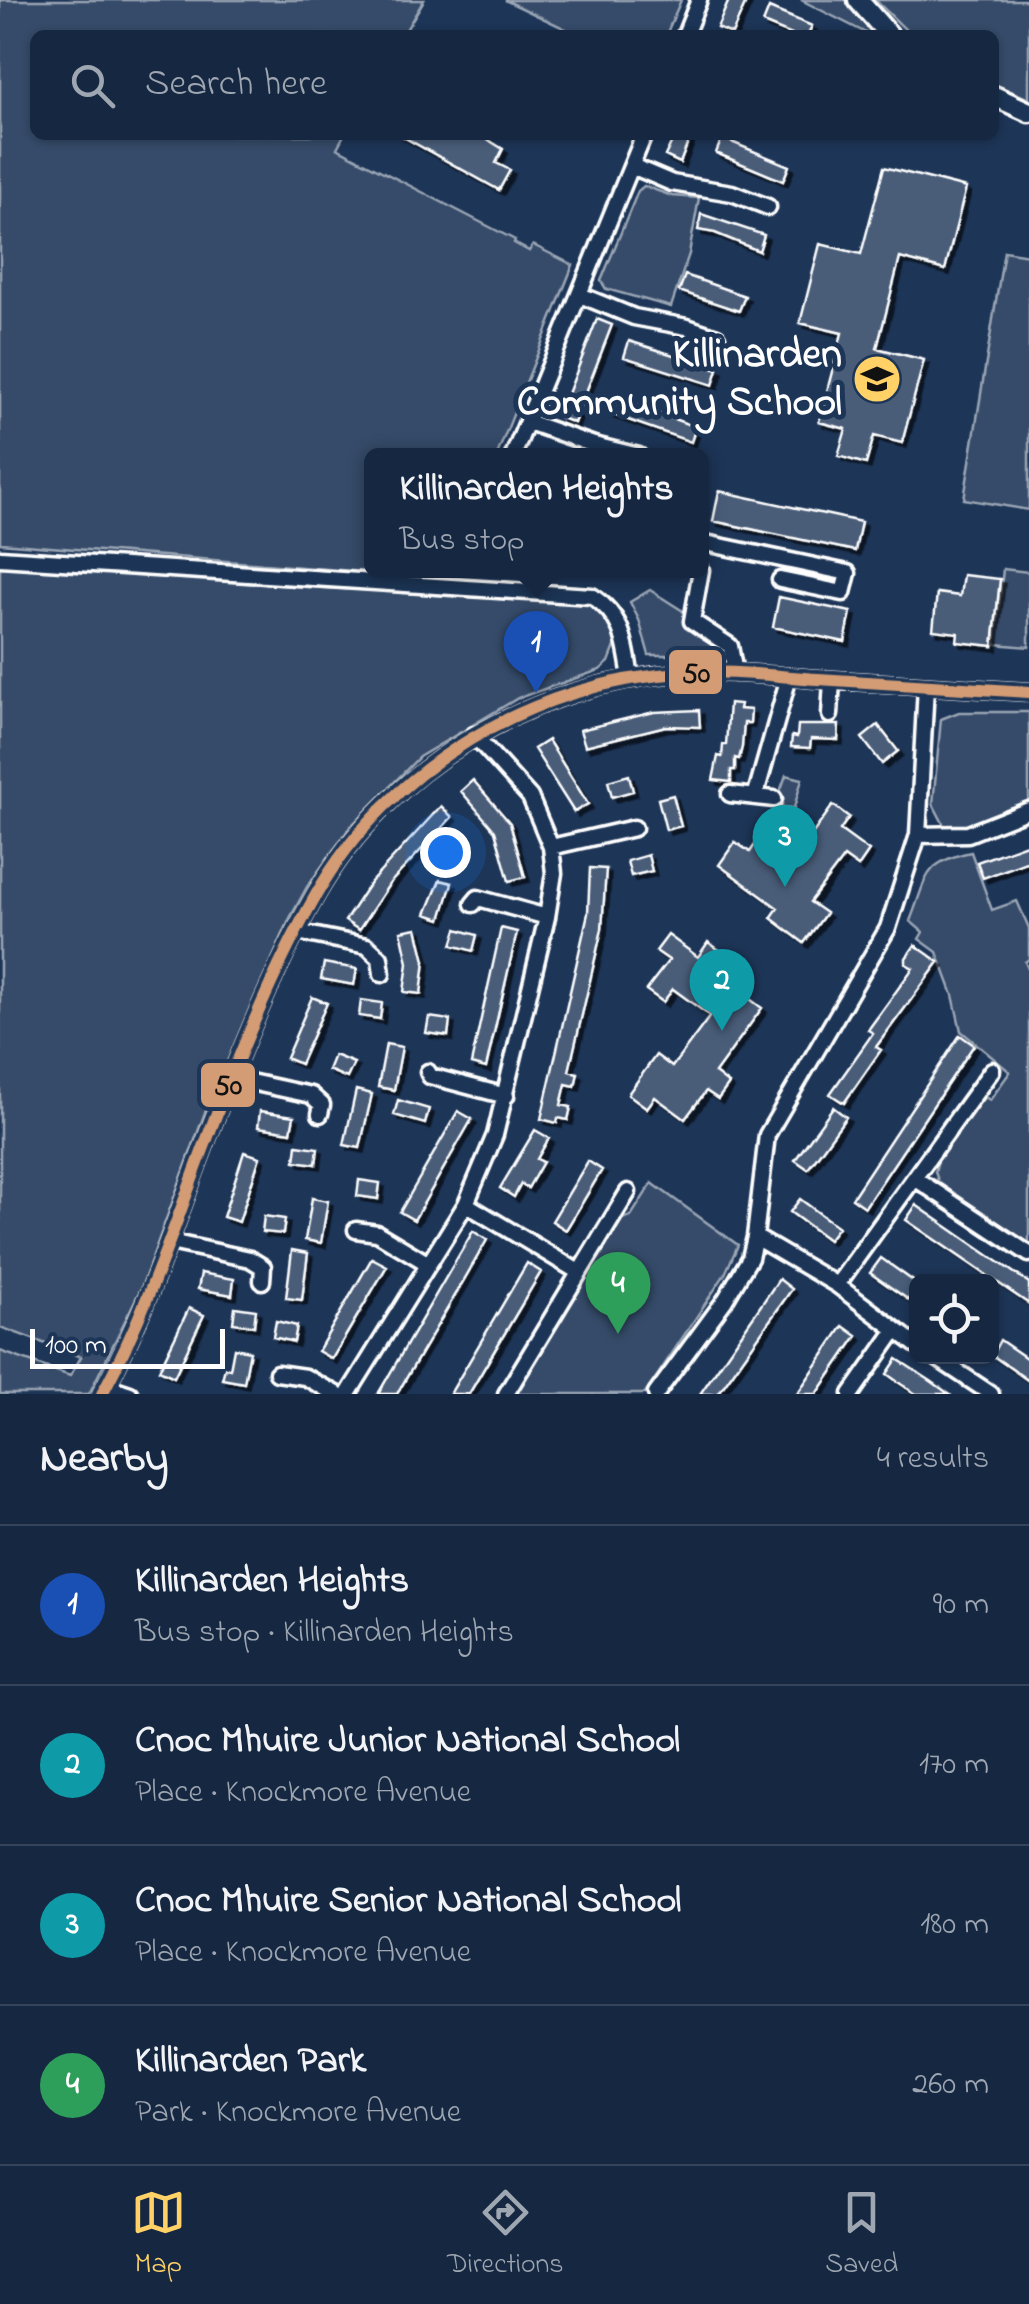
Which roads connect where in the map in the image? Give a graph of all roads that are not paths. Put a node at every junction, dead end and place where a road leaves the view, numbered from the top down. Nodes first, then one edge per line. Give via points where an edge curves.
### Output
1 (699, 0) edge
2 (858, 0) edge
3 (686, 30) edge
4 (885, 30) edge
5 (999, 98) edge
6 (1029, 112) edge
7 (642, 140) edge
8 (632, 166) junction
9 (768, 208) dead end
10 (580, 295) junction
11 (717, 337) dead end
12 (528, 422) junction
13 (517, 448) edge
14 (607, 448) edge
15 (709, 544) edge
16 (0, 558) edge
17 (479, 578) edge
18 (700, 578) edge
19 (780, 580) dead end
20 (478, 587) junction
21 (735, 673) junction
22 (789, 677) junction
23 (631, 678) junction
24 (832, 680) junction
25 (926, 686) junction
26 (1029, 692) edge
27 (830, 715) dead end
28 (474, 735) junction
29 (730, 794) dead end
30 (754, 797) junction
31 (774, 799) dead end
32 (1029, 810) edge
33 (634, 828) dead end
34 (918, 835) junction
35 (551, 847) junction
36 (473, 904) dead end
37 (548, 917) junction
38 (296, 932) junction
39 (382, 974) dead end
40 (992, 1070) dead end
41 (428, 1072) dead end
42 (232, 1078) junction
43 (506, 1096) junction
44 (320, 1114) dead end
45 (916, 1179) junction
46 (628, 1192) dead end
47 (466, 1204) junction
48 (356, 1230) dead end
49 (755, 1237) junction
50 (170, 1242) junction
51 (1029, 1254) edge
52 (427, 1264) junction
53 (578, 1271) junction
54 (262, 1281) dead end
55 (837, 1285) junction
56 (894, 1331) junction
57 (909, 1341) edge
58 (946, 1364) edge
59 (276, 1373) dead end
60 (104, 1390) edge
61 (130, 1394) edge
62 (336, 1394) edge
63 (348, 1394) edge
64 (506, 1394) edge
65 (656, 1394) edge
66 (851, 1394) edge
67 (991, 1394) edge

1 - 3 street
2 - 4 main road
5 - 6 main road
7 - 8 street
8 - 9 street via 672,184 732,193
8 - 10 street
10 - 11 street via 634,317
10 - 12 street
12 - 13 street
12 - 14 street
15 - 19 street via 848,573 843,593
16 - 20 street
17 - 20 street
18 - 21 street via 692,621 730,646
20 - 23 street via 592,596 618,620
21 - 22 street
21 - 23 street
22 - 24 street
22 - 30 street
23 - 28 street via 562,694
24 - 25 street
24 - 27 street
25 - 26 street
25 - 34 street
28 - 35 street via 530,797
28 - 38 street via 380,813 318,892
29 - 30 street
30 - 31 street
32 - 34 street via 968,834
33 - 35 street
34 - 49 street via 888,928 766,1135
35 - 37 street
36 - 37 street via 478,898
37 - 43 street
38 - 39 street via 367,946 380,958
38 - 42 street
40 - 45 street
41 - 43 street
42 - 44 street via 311,1094 322,1105
42 - 50 street
43 - 47 street
45 - 51 street
45 - 55 street
46 - 53 street
47 - 52 street
47 - 53 street
48 - 52 street via 377,1233
49 - 55 street
49 - 65 street via 724,1300
50 - 54 street via 250,1260 263,1267
50 - 60 street
52 - 63 street
53 - 64 street
55 - 56 street
56 - 57 street
56 - 66 street
58 - 67 street
59 - 62 street via 305,1377
60 - 61 street

